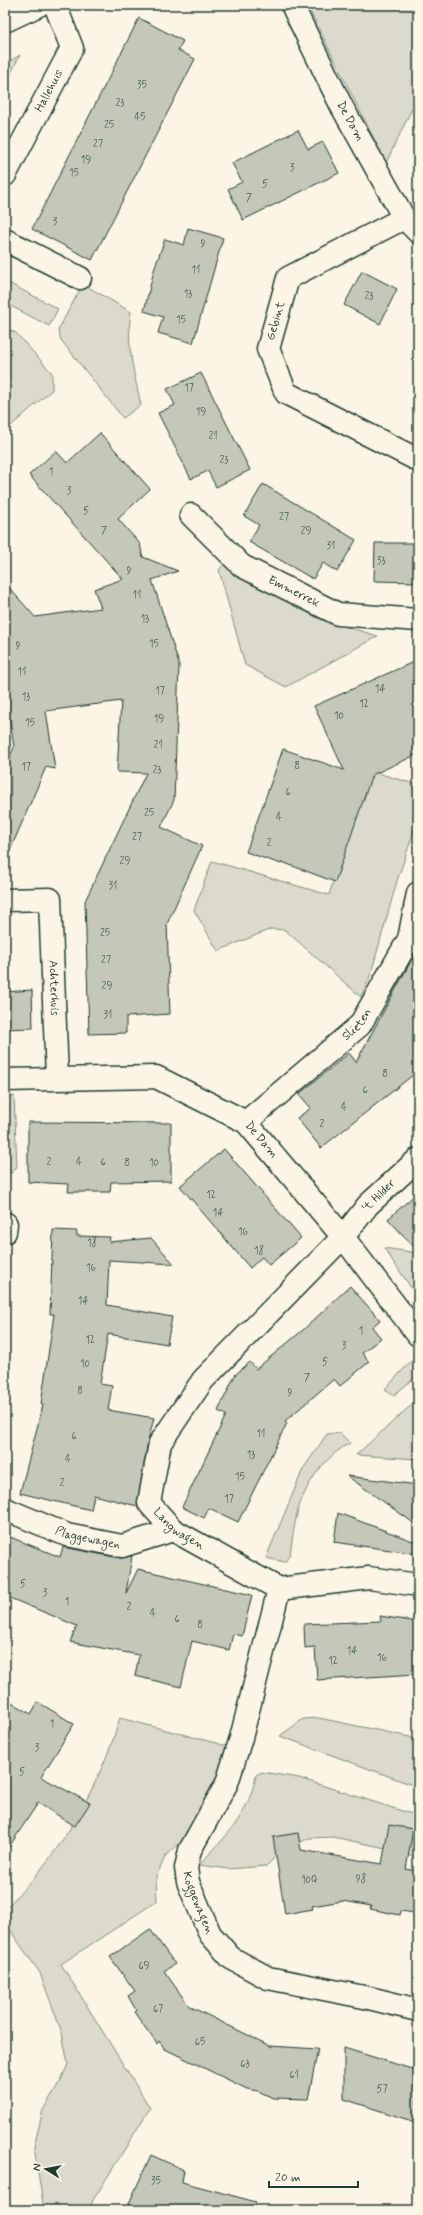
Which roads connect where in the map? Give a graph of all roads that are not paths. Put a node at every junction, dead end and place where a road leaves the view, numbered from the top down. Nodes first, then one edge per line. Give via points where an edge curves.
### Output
1 (39, 5) edge
2 (55, 5) edge
3 (292, 5) edge
4 (5, 21) edge
5 (5, 175) edge
6 (411, 225) edge
7 (5, 240) edge
8 (80, 278) dead end
9 (418, 460) edge
10 (191, 515) dead end
11 (418, 620) edge
12 (418, 893) edge
13 (5, 900) edge
14 (57, 1078) junction
15 (5, 1080) edge
16 (246, 1122) junction
17 (418, 1159) edge
18 (343, 1237) junction
19 (418, 1335) edge
20 (5, 1509) edge
21 (173, 1530) junction
22 (418, 1585) edge
23 (279, 1589) junction
24 (418, 2010) edge

1 - 4 street
2 - 5 street, Hallehuis via 72,48
3 - 6 street, De Dam via 342,107
6 - 9 street, Gebint via 288,278 268,348 286,393
7 - 8 street
10 - 11 street, Emmerrek via 242,566 338,614
12 - 16 street, Slieten via 409,938 360,1025
13 - 14 street, Achterhuis via 50,899
14 - 15 street, De Dam
14 - 16 street, De Dam via 156,1077
16 - 18 street, De Dam
17 - 18 street, 't Hilder via 368,1205
18 - 19 street, De Dam
18 - 21 street, Langwagen via 203,1380 160,1443 149,1503
20 - 21 street, Plaggewagen via 67,1535 122,1546
21 - 23 street, Langwagen
22 - 23 street via 369,1578
23 - 24 street, Koggewagen via 241,1738 227,1782 190,1850 186,1868 188,1882 210,1934 231,1958 268,1978

